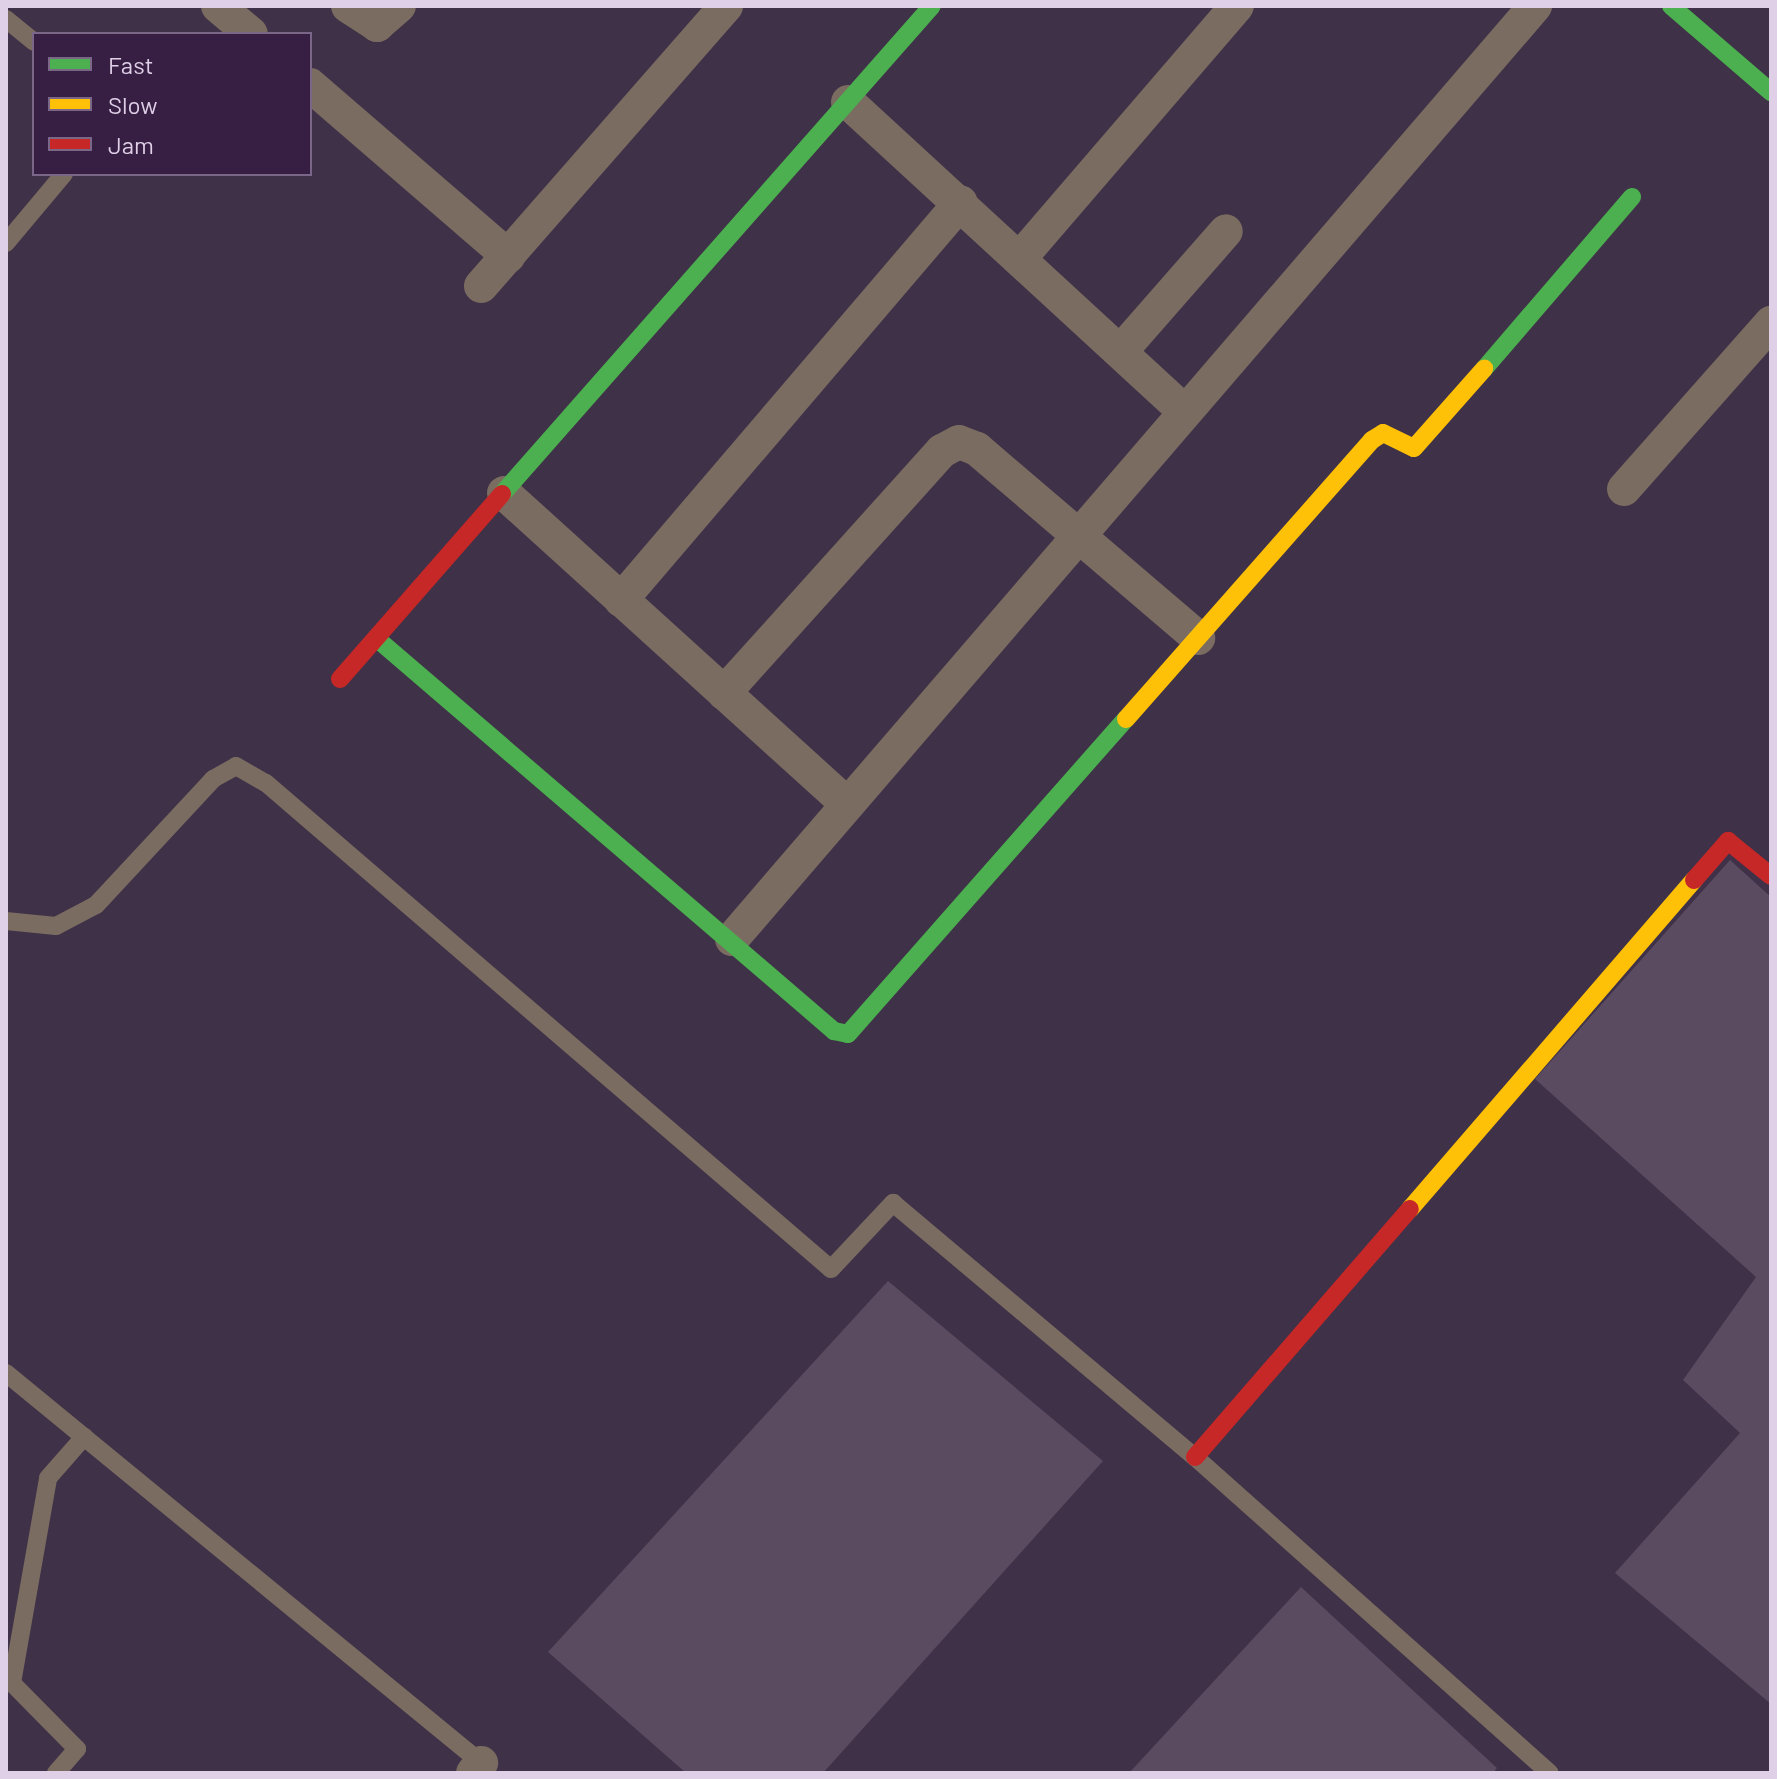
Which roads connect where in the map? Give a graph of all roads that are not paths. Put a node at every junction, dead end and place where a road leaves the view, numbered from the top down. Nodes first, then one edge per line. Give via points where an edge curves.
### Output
1 (218, 6) edge
2 (348, 6) edge
3 (399, 6) edge
4 (726, 6) edge
5 (932, 6) edge
6 (1237, 6) edge
7 (1535, 6) edge
8 (1671, 6) edge
9 (6, 19) edge
10 (249, 32) edge
11 (32, 40) edge
12 (312, 87) edge
13 (1771, 92) edge
14 (848, 102) junction
15 (62, 176) edge
16 (1632, 197) dead end
17 (961, 202) junction
18 (1226, 231) dead end
19 (6, 243) edge
20 (508, 256) junction
21 (1021, 257) junction
22 (481, 286) dead end
23 (1771, 323) edge
24 (1121, 351) junction
25 (1184, 411) junction
26 (1624, 489) dead end
27 (504, 493) junction
28 (1079, 534) junction
29 (621, 600) junction
30 (376, 638) junction
31 (1198, 638) junction
32 (340, 679) dead end
33 (724, 693) junction
34 (847, 804) junction
35 (1771, 876) edge
36 (6, 921) edge
37 (732, 939) junction
38 (6, 1373) edge
39 (84, 1437) junction
40 (1195, 1457) junction
41 (1533, 1758) junction
42 (483, 1770) edge
43 (56, 1773) edge
44 (1521, 1773) edge
45 (1550, 1773) edge

1 - 10 street
2 - 3 street via 377,25
4 - 20 street
5 - 14 street
6 - 21 street
7 - 25 street
8 - 13 street
9 - 11 lane
12 - 20 street
14 - 17 street
14 - 27 street
15 - 19 lane
16 - 31 street via 1422,442 1414,448 1383,433 1372,440
17 - 21 street
17 - 29 street
18 - 24 street
20 - 22 street
21 - 24 street
23 - 26 street
24 - 25 street
25 - 28 street
27 - 29 street
27 - 30 street
28 - 31 street
28 - 33 street via 977,449 959,442 942,451
28 - 34 street
29 - 33 street
30 - 32 street
30 - 37 street
31 - 37 street via 848,1034 834,1031
33 - 34 street
34 - 37 street
35 - 40 street via 1728,841
36 - 40 lane via 56,926 96,905 213,779 236,766 266,783 831,1269 893,1203
38 - 39 lane
39 - 42 lane
39 - 43 lane via 48,1478 12,1683 77,1749
40 - 41 lane
41 - 44 lane
41 - 45 lane

